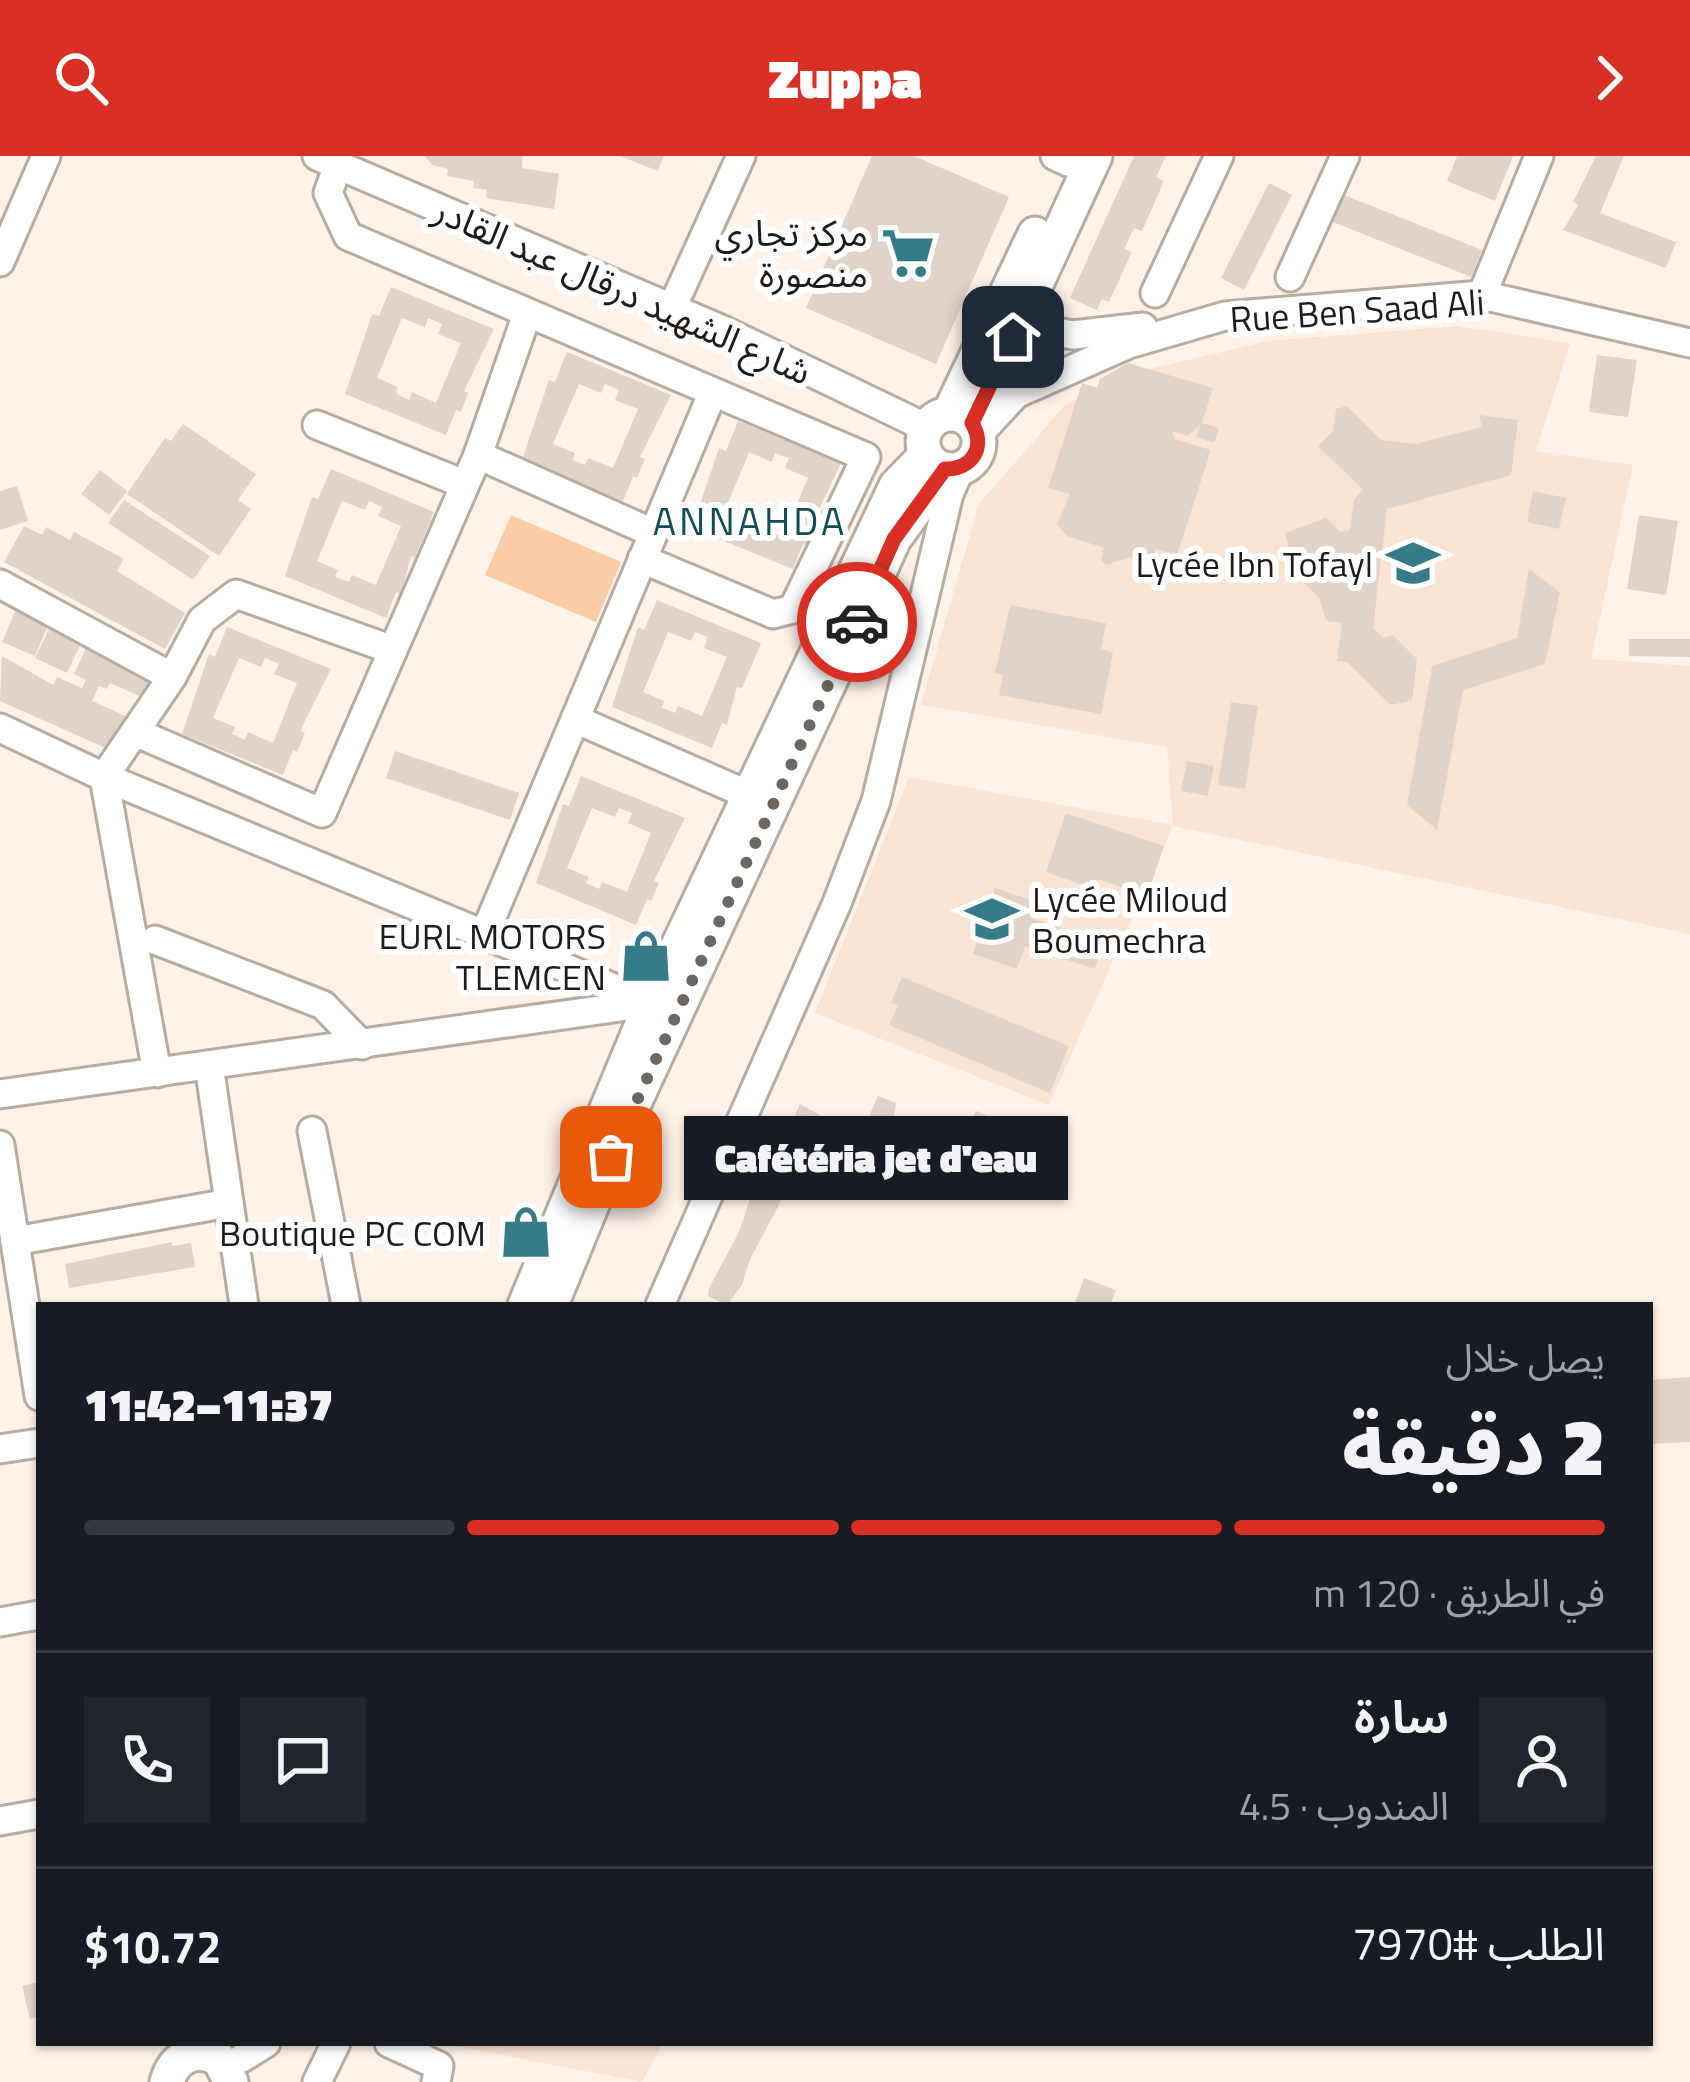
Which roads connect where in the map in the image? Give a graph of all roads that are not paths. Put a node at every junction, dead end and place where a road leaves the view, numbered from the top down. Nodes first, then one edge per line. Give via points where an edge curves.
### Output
1 (46, 156) edge
2 (741, 156) edge
3 (1219, 156) edge
4 (1345, 156) edge
5 (1539, 156) edge
6 (1072, 158) edge
7 (328, 160) edge
8 (0, 262) edge
9 (1290, 278) dead end
10 (1155, 293) dead end
11 (1482, 295) junction
12 (672, 308) junction
13 (527, 314) junction
14 (1225, 316) junction
15 (1018, 325) junction
16 (1690, 343) edge
17 (713, 392) junction
18 (317, 425) dead end
19 (951, 442) junction
20 (478, 455) junction
21 (464, 484) junction
22 (648, 546) junction
23 (0, 584) edge
24 (393, 650) junction
25 (172, 677) junction
26 (575, 719) junction
27 (0, 728) edge
28 (134, 732) junction
29 (104, 777) junction
30 (751, 796) junction
31 (484, 933) junction
32 (155, 940) dead end
33 (663, 1009) junction
34 (362, 1046) junction
35 (209, 1065) junction
36 (157, 1072) junction
37 (0, 1094) edge
38 (312, 1131) dead end
39 (0, 1145) edge
40 (229, 1203) junction
41 (15, 1241) junction
42 (244, 1302) edge
43 (345, 1302) edge
44 (526, 1302) edge
45 (551, 1302) edge
46 (661, 1302) edge
47 (36, 1377) edge
48 (36, 1443) edge
49 (0, 1449) edge
50 (36, 1616) edge
51 (0, 1622) edge
52 (36, 1814) edge
53 (0, 1820) edge
54 (335, 2046) edge
55 (395, 2046) edge
56 (199, 2048) edge
57 (244, 2062) edge
58 (162, 2080) edge
59 (317, 2082) edge
60 (436, 2082) edge

1 - 8 street
2 - 12 street
3 - 10 street
4 - 9 street
5 - 11 street
6 - 15 main road
6 - 19 main road
7 - 12 street, شارع الشهيد درقال عبد القادر
7 - 13 street via 328,193 348,236
11 - 14 street, Rue Ben Saad Ali
11 - 16 street, Rue Ben Saad Ali
12 - 19 street, شارع الشهيد درقال عبد القادر
13 - 17 street
13 - 20 street
14 - 15 street via 1073,335
14 - 19 street, Rue Ben Saad Ali via 1130,344 1016,394
15 - 19 main road
17 - 22 street
17 - 22 street via 866,457 793,609 773,614
18 - 21 street
19 - 30 main road via 896,486
19 - 33 main road via 894,539
19 - 46 street via 949,494 876,801
20 - 21 street
20 - 22 street
21 - 24 street
22 - 26 street
23 - 25 street
24 - 25 street via 236,594 202,620
24 - 28 street via 322,813
25 - 28 street
26 - 30 street
26 - 31 street
27 - 29 street
28 - 29 street
29 - 31 street
29 - 36 street
30 - 33 main road
31 - 33 street
32 - 34 street via 322,1005
33 - 34 street
33 - 44 main road
33 - 45 main road
34 - 35 street
35 - 36 street
35 - 40 street
36 - 37 street
38 - 43 street
39 - 41 street
40 - 41 street
40 - 42 street
41 - 47 street
48 - 49 street
50 - 51 street
52 - 53 street
54 - 59 street
55 - 60 street via 439,2066
56 - 57 main road
56 - 58 main road

